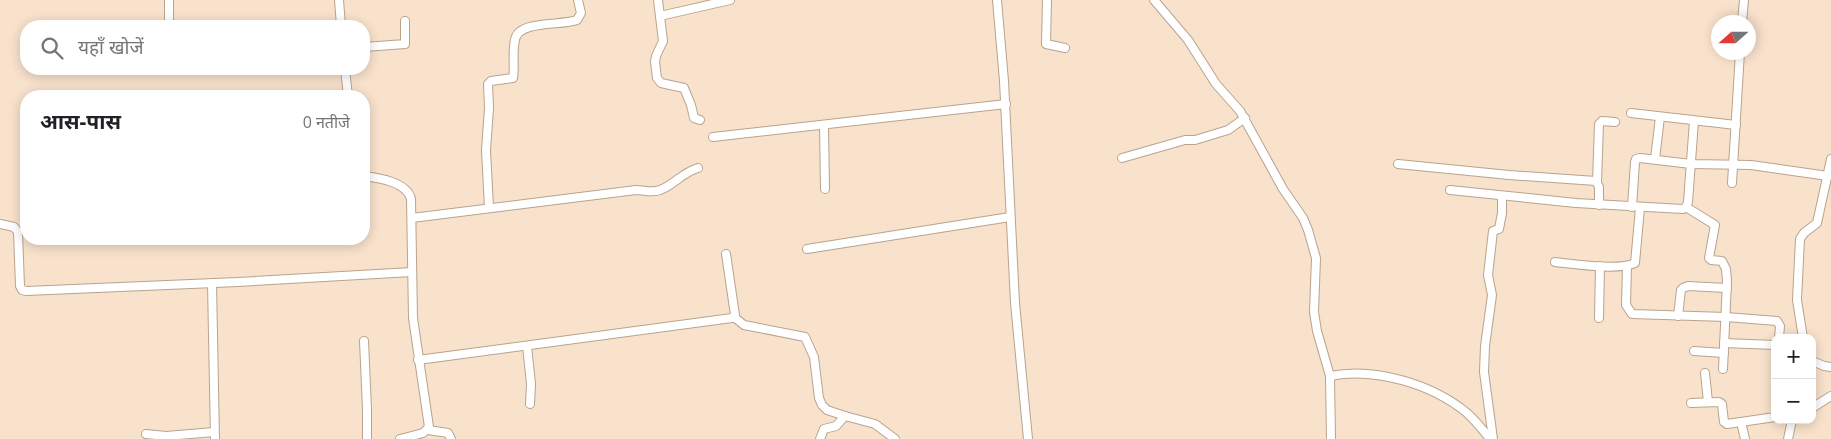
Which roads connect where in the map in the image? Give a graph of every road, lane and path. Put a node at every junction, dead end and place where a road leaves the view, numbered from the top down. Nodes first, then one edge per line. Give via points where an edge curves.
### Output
1 (169, 0) edge
2 (339, 0) edge
3 (578, 0) edge
4 (658, 0) edge
5 (730, 0) edge
6 (997, 0) edge
7 (1047, 0) edge
8 (1154, 0) edge
9 (1744, 0) edge
10 (1743, 15) edge
11 (660, 16) junction
12 (169, 20) edge
13 (341, 20) edge
14 (405, 21) dead end
15 (370, 47) edge
16 (1065, 48) dead end
17 (1740, 60) edge
18 (346, 75) edge
19 (347, 90) edge
20 (1006, 104) junction
21 (1631, 113) dead end
22 (1660, 117) junction
23 (1245, 118) junction
24 (700, 120) dead end
25 (1694, 121) junction
26 (1615, 122) dead end
27 (1736, 124) junction
28 (824, 126) junction
29 (713, 138) dead end
30 (1122, 158) dead end
31 (1655, 159) junction
32 (1831, 159) edge
33 (1398, 164) dead end
34 (1691, 164) junction
35 (1734, 164) junction
36 (698, 168) dead end
37 (1828, 176) junction
38 (370, 177) edge
39 (1597, 182) junction
40 (1732, 183) dead end
41 (825, 188) dead end
42 (1450, 190) dead end
43 (1502, 196) junction
44 (1599, 205) junction
45 (1686, 207) junction
46 (490, 208) junction
47 (1636, 208) junction
48 (1010, 217) junction
49 (412, 218) junction
50 (0, 224) edge
51 (807, 249) dead end
52 (726, 254) dead end
53 (1555, 262) dead end
54 (1600, 266) junction
55 (1627, 266) junction
56 (412, 272) junction
57 (212, 283) junction
58 (1727, 288) junction
59 (1678, 316) junction
60 (1726, 317) junction
61 (734, 318) junction
62 (1599, 318) dead end
63 (1779, 334) edge
64 (1802, 334) edge
65 (364, 341) dead end
66 (1724, 343) junction
67 (1771, 345) edge
68 (527, 346) junction
69 (1694, 351) dead end
70 (1724, 353) junction
71 (418, 360) junction
72 (1816, 363) edge
73 (1831, 367) edge
74 (1723, 369) dead end
75 (1705, 373) dead end
76 (1330, 376) junction
77 (1831, 396) edge
78 (1708, 402) junction
79 (1691, 403) dead end
80 (530, 404) dead end
81 (1816, 405) edge
82 (845, 416) junction
83 (1771, 418) edge
84 (1741, 422) junction
85 (1791, 424) edge
86 (428, 430) junction
87 (146, 434) dead end
88 (214, 435) edge
89 (367, 439) edge
90 (400, 439) edge
91 (451, 439) edge
92 (820, 439) edge
93 (895, 439) edge
94 (1028, 439) edge
95 (1331, 439) edge
96 (1491, 439) edge
97 (1745, 439) edge
98 (1788, 439) edge

1 - 12 street
2 - 13 street
3 - 46 street via 581,13 577,20 527,27 518,32 513,78 488,84 486,150
4 - 11 street
5 - 11 street
6 - 20 street
7 - 16 street via 1046,44
8 - 23 street
9 - 10 street
11 - 24 street via 663,41 655,59 657,78 661,83 683,87 694,118
14 - 15 street via 405,44
17 - 27 street
18 - 19 street
20 - 28 street
20 - 48 street
21 - 22 street
22 - 25 street
22 - 31 street
23 - 30 street via 1228,130
23 - 76 street via 1283,189 1303,218 1312,241 1316,258 1314,312
25 - 27 street
25 - 34 street
26 - 39 street via 1599,124
27 - 35 street
28 - 29 street
28 - 41 street
31 - 34 street
31 - 47 street via 1635,160
32 - 37 street
33 - 39 street
34 - 35 street
34 - 45 street
35 - 37 street
35 - 40 street
36 - 46 street via 659,190
37 - 64 street via 1817,223 1800,239 1797,300
38 - 49 street via 407,190 412,199
39 - 44 street
42 - 43 street
43 - 44 street
43 - 96 street via 1498,229 1493,231 1488,275 1492,295 1484,361
44 - 47 street
45 - 47 street
45 - 58 street via 1715,225 1709,258 1724,263
46 - 49 street
47 - 55 street via 1636,261
48 - 51 street
48 - 94 street
49 - 56 street
50 - 57 street via 14,227 18,232 20,286 24,291
52 - 61 street
53 - 54 street
54 - 55 street
54 - 62 street
55 - 59 street via 1626,305 1629,312
56 - 57 street
56 - 71 street via 412,318
57 - 88 street
58 - 59 street via 1683,288
58 - 60 street
59 - 60 street
60 - 63 street via 1777,321
60 - 66 street
61 - 68 street
61 - 82 street via 744,325 805,337 814,357 822,405
65 - 89 street
66 - 67 street
66 - 70 street
68 - 71 street
68 - 80 street via 532,384
69 - 70 street
70 - 74 street
71 - 86 street
72 - 73 street
75 - 78 street
76 - 95 street
76 - 96 street via 1373,375 1441,396 1465,411
77 - 81 street
78 - 79 street
78 - 84 street via 1721,402 1725,424
82 - 92 street via 836,426 824,430
82 - 93 street via 875,424
83 - 84 street
84 - 97 street
85 - 98 street
86 - 90 street
86 - 91 street via 448,433
87 - 88 street

